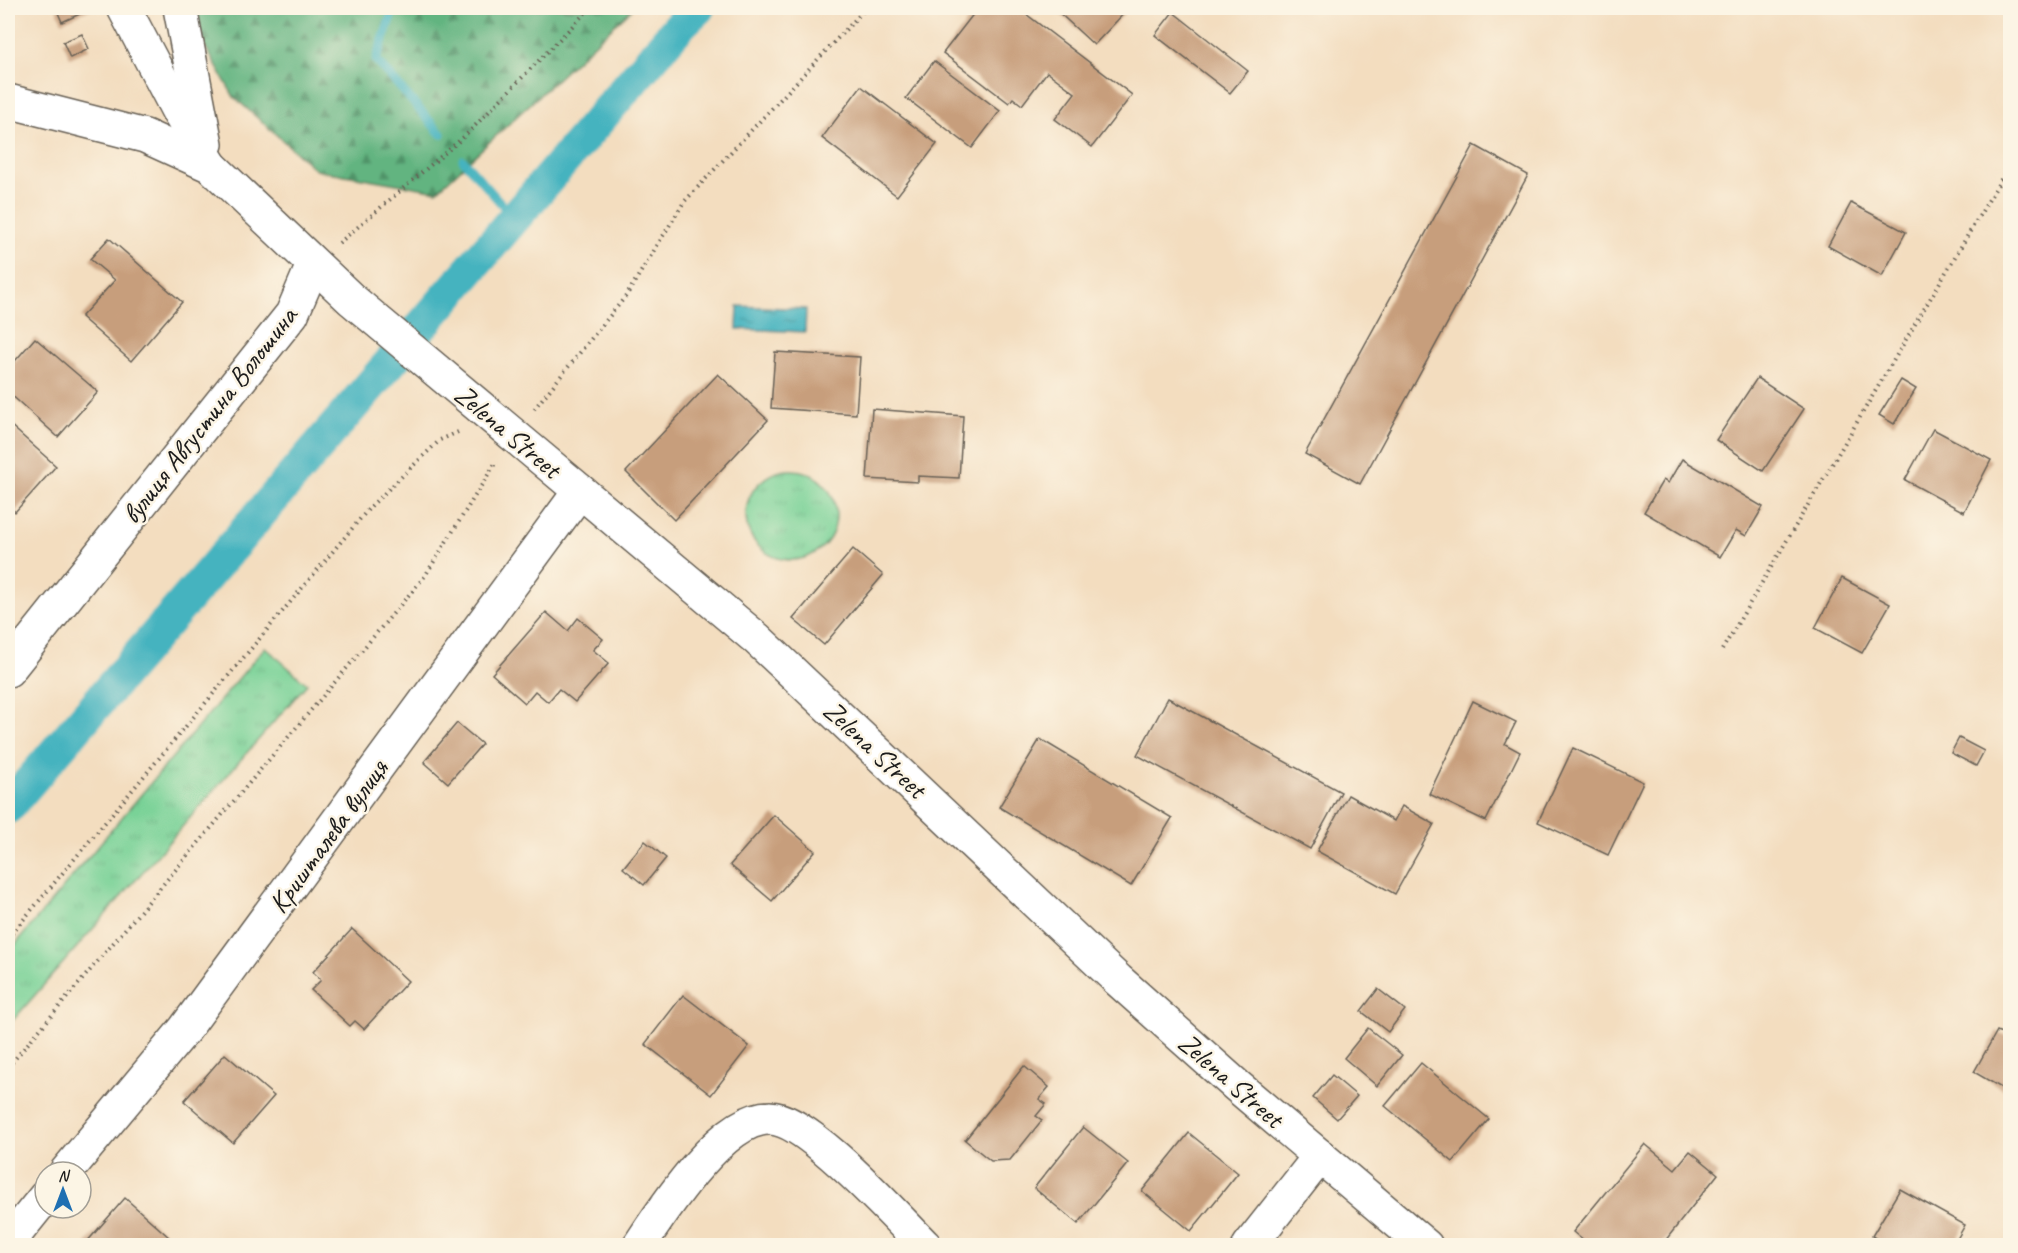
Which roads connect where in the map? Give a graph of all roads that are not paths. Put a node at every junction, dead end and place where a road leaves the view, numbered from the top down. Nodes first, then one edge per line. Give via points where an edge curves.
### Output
1 (124, 8) edge
2 (180, 8) edge
3 (8, 101) edge
4 (211, 166) junction
5 (313, 265) junction
6 (580, 491) junction
7 (8, 670) edge
8 (1320, 1156) junction
9 (76, 1160) edge
10 (33, 1212) edge
11 (8, 1243) edge
12 (639, 1245) edge
13 (925, 1245) edge
14 (1249, 1245) edge
15 (1426, 1245) edge

1 - 4 street
2 - 4 street
3 - 4 street via 145,136
4 - 5 street
5 - 6 street, Zelena Street
5 - 7 street, вулиця Августина Волошина via 292,314
6 - 8 street, Zelena Street via 757,639 1118,980
6 - 9 street, Кришталева вулиця via 185,1029
8 - 14 street
8 - 15 street, Zelena Street
10 - 11 street
12 - 13 street via 680,1186 708,1155 737,1129 768,1118 793,1124 837,1158

